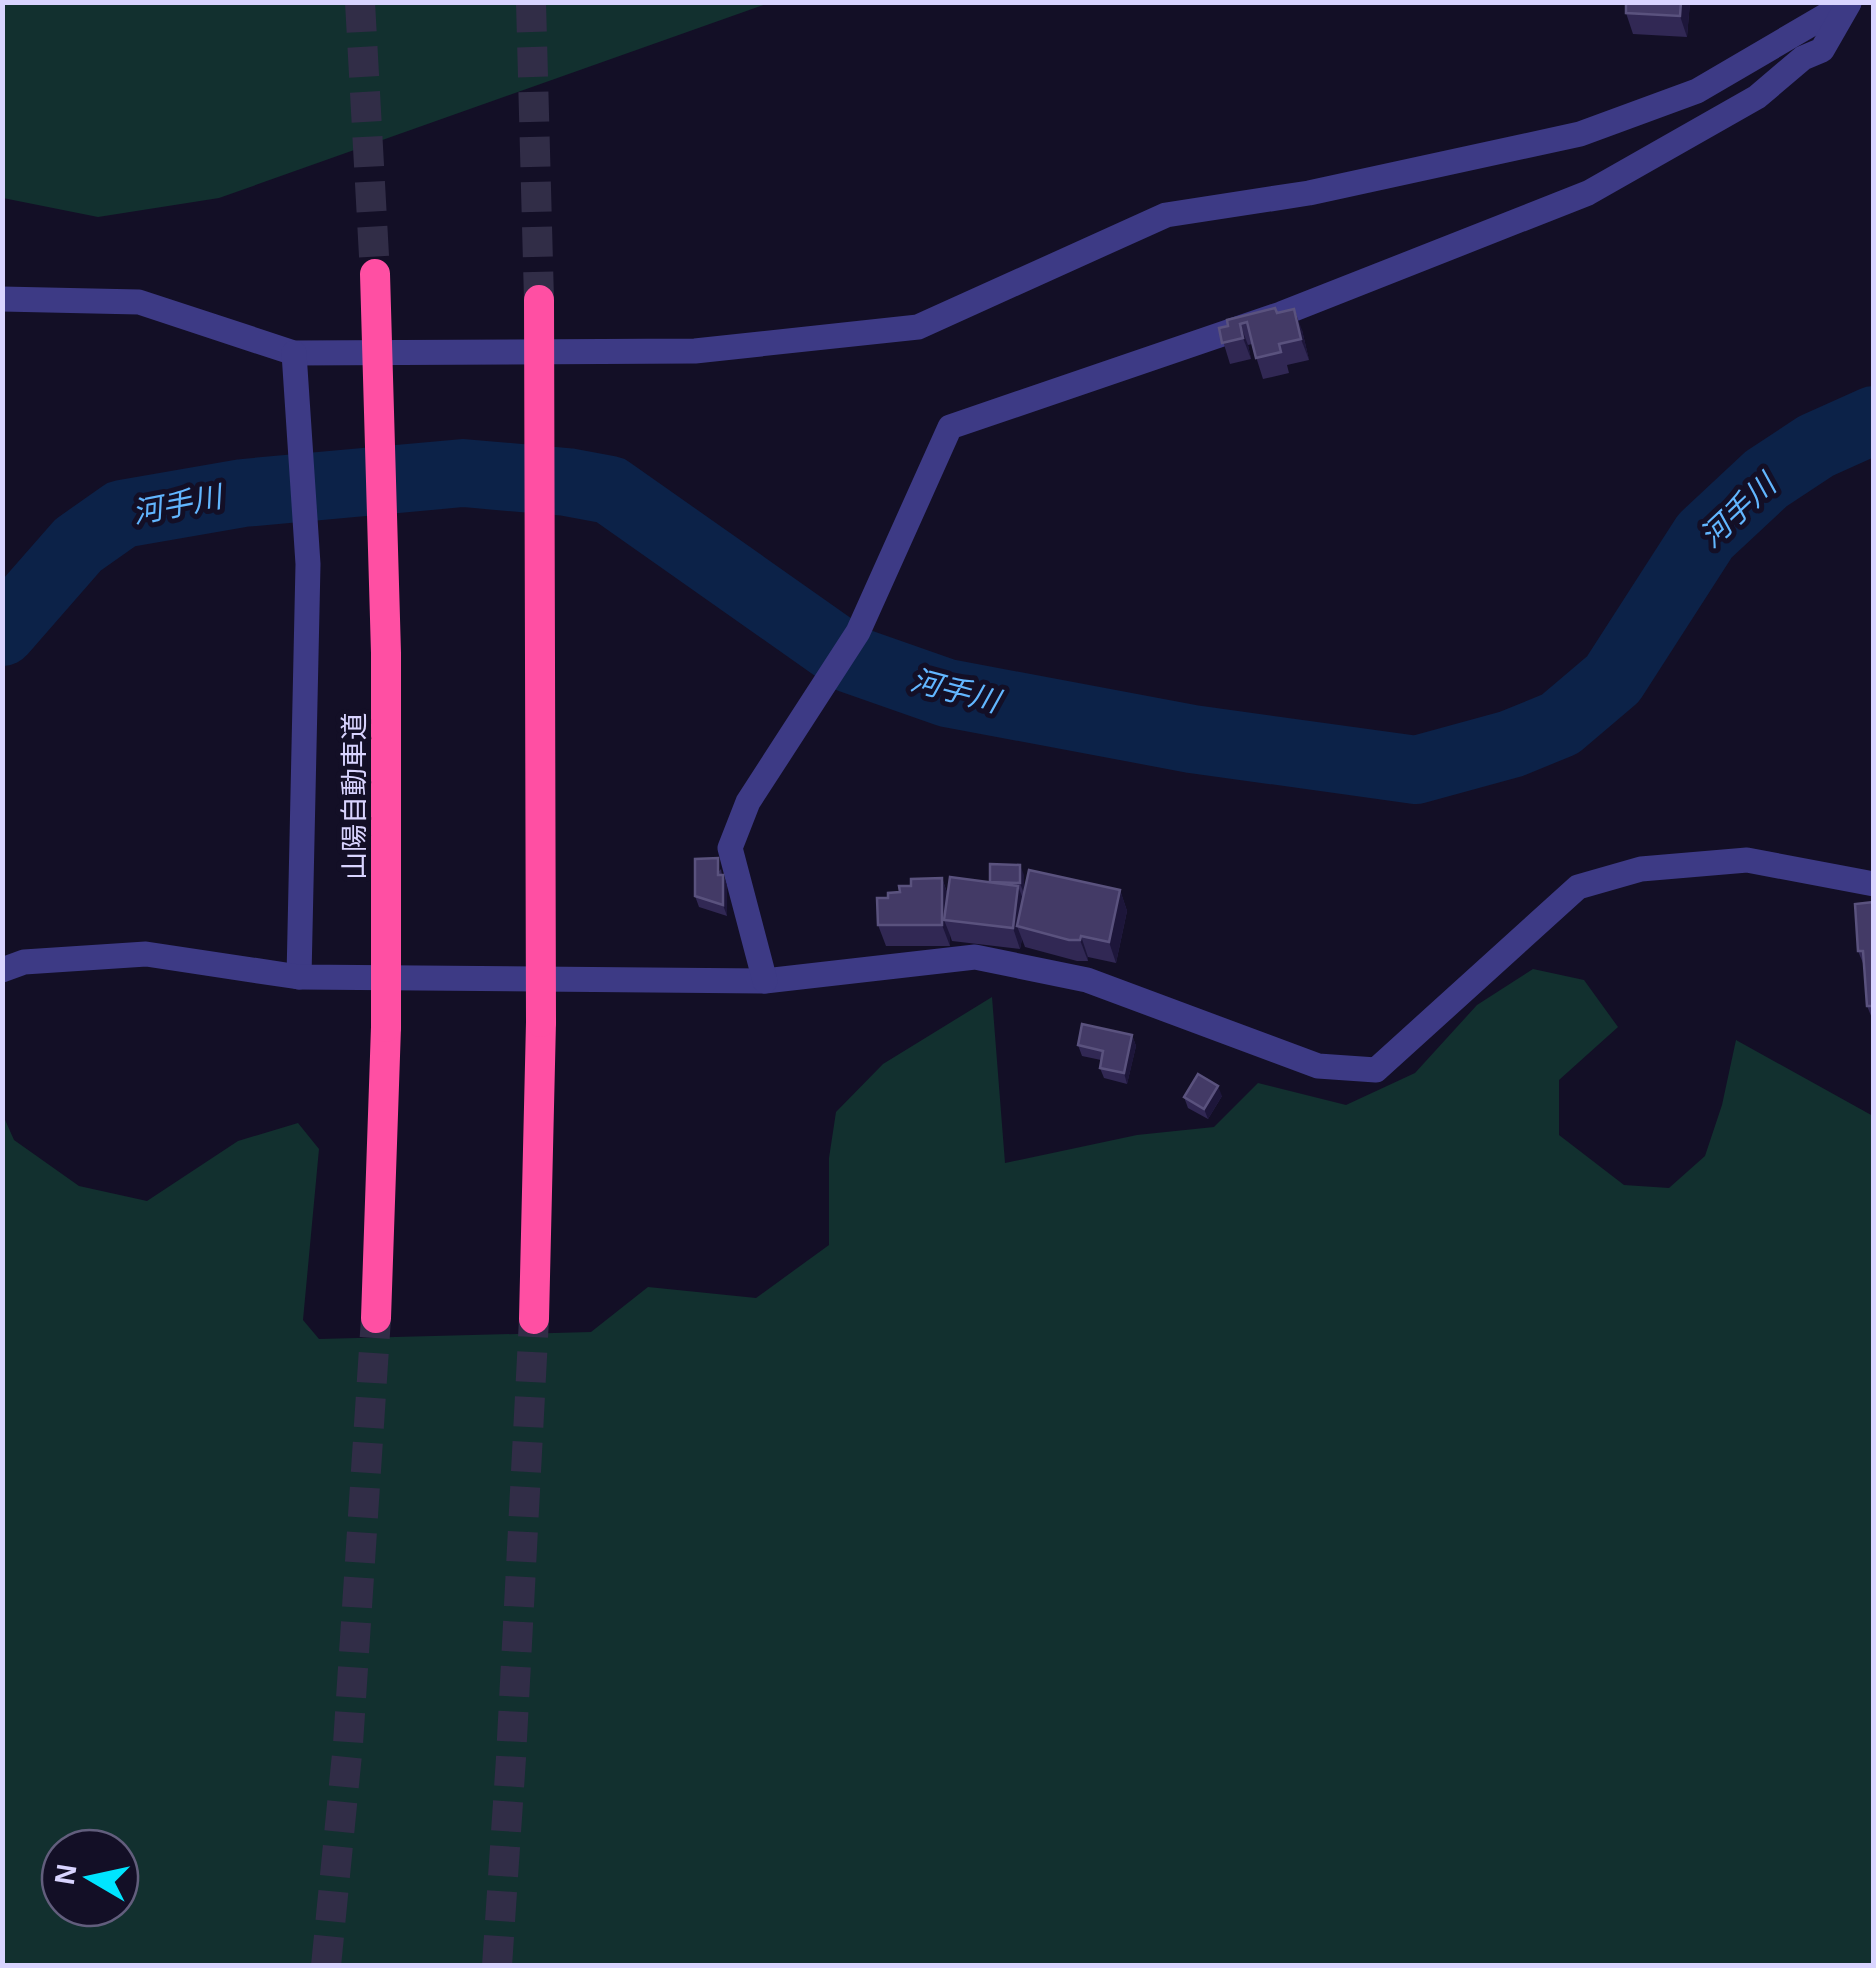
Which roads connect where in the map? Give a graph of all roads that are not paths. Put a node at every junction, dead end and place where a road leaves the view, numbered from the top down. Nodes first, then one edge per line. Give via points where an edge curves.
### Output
1 (1849, 3) edge
2 (376, 274) tunnel mouth
3 (2, 299) edge
4 (538, 300) tunnel mouth
5 (294, 353) junction
6 (1874, 884) edge
7 (2, 970) edge
8 (299, 978) junction
9 (765, 981) junction
10 (376, 1318) tunnel mouth
11 (534, 1318) tunnel mouth

1 - 5 street via 1697,91 1580,134 1309,193 1166,215 918,327 695,351
1 - 9 street via 1822,50 1757,97 1588,193 1282,314 950,426 858,632 748,802 730,848
2 - 10 highway, 山陽自動車道, bridge via 386,653 386,1027
3 - 5 street via 139,302
4 - 11 highway, bridge via 541,1022
5 - 8 street via 308,564
6 - 9 street via 1747,860 1641,869 1578,887 1376,1070 1318,1066 1086,980 975,958
7 - 8 street via 24,962 146,954
8 - 9 street

